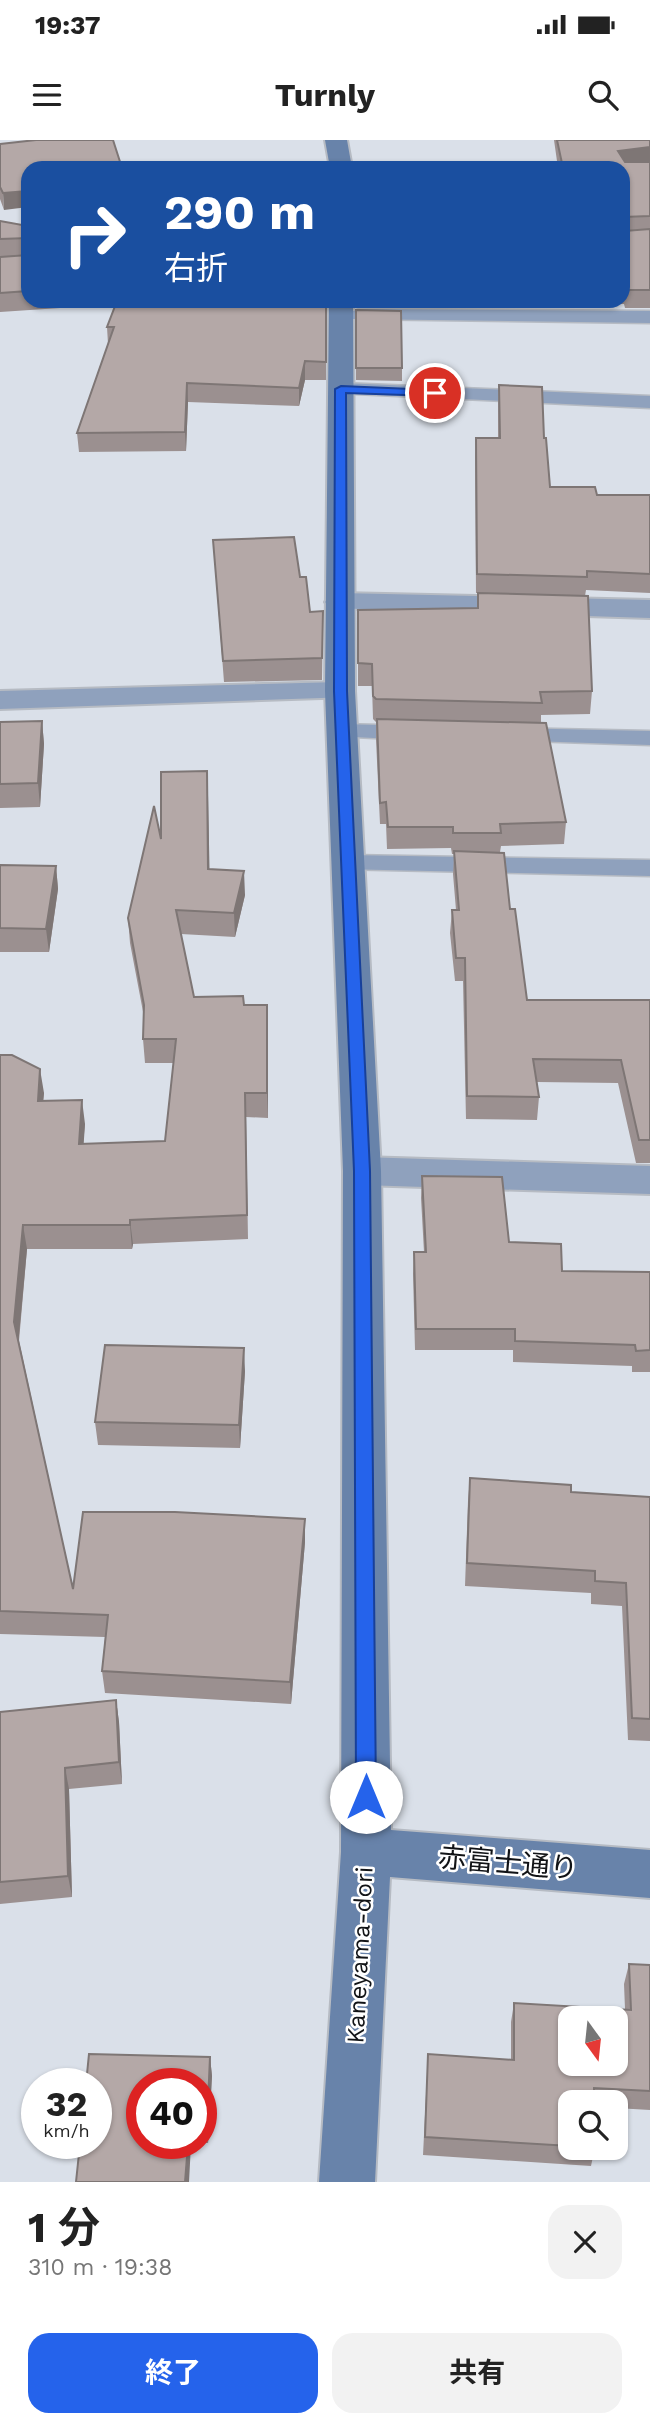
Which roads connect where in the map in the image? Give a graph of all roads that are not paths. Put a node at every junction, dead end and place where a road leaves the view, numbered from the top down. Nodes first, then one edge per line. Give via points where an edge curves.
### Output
1 (336, 140) edge
2 (340, 161) edge
3 (341, 308) edge
4 (650, 317) edge
5 (341, 389) junction
6 (650, 402) edge
7 (340, 602) junction
8 (650, 609) edge
9 (340, 691) junction
10 (0, 700) edge
11 (342, 732) junction
12 (436, 733) edge
13 (489, 735) edge
14 (650, 738) edge
15 (348, 863) junction
16 (650, 868) edge
17 (362, 1171) junction
18 (650, 1180) edge
19 (366, 1852) junction
20 (650, 1874) edge
21 (347, 2182) edge

1 - 2 street
3 - 4 lane
3 - 5 street, Kaneyama-dori
5 - 6 lane
5 - 7 street, Kaneyama-dori
7 - 8 street
7 - 9 street, Kaneyama-dori
9 - 10 street
9 - 11 street, Kaneyama-dori
11 - 12 lane
11 - 15 street, Kaneyama-dori
13 - 14 lane
15 - 16 lane
15 - 17 street, Kaneyama-dori
17 - 18 street
17 - 19 street, Kaneyama-dori
19 - 20 street, 赤富士通り
19 - 21 street, Kaneyama-dori

